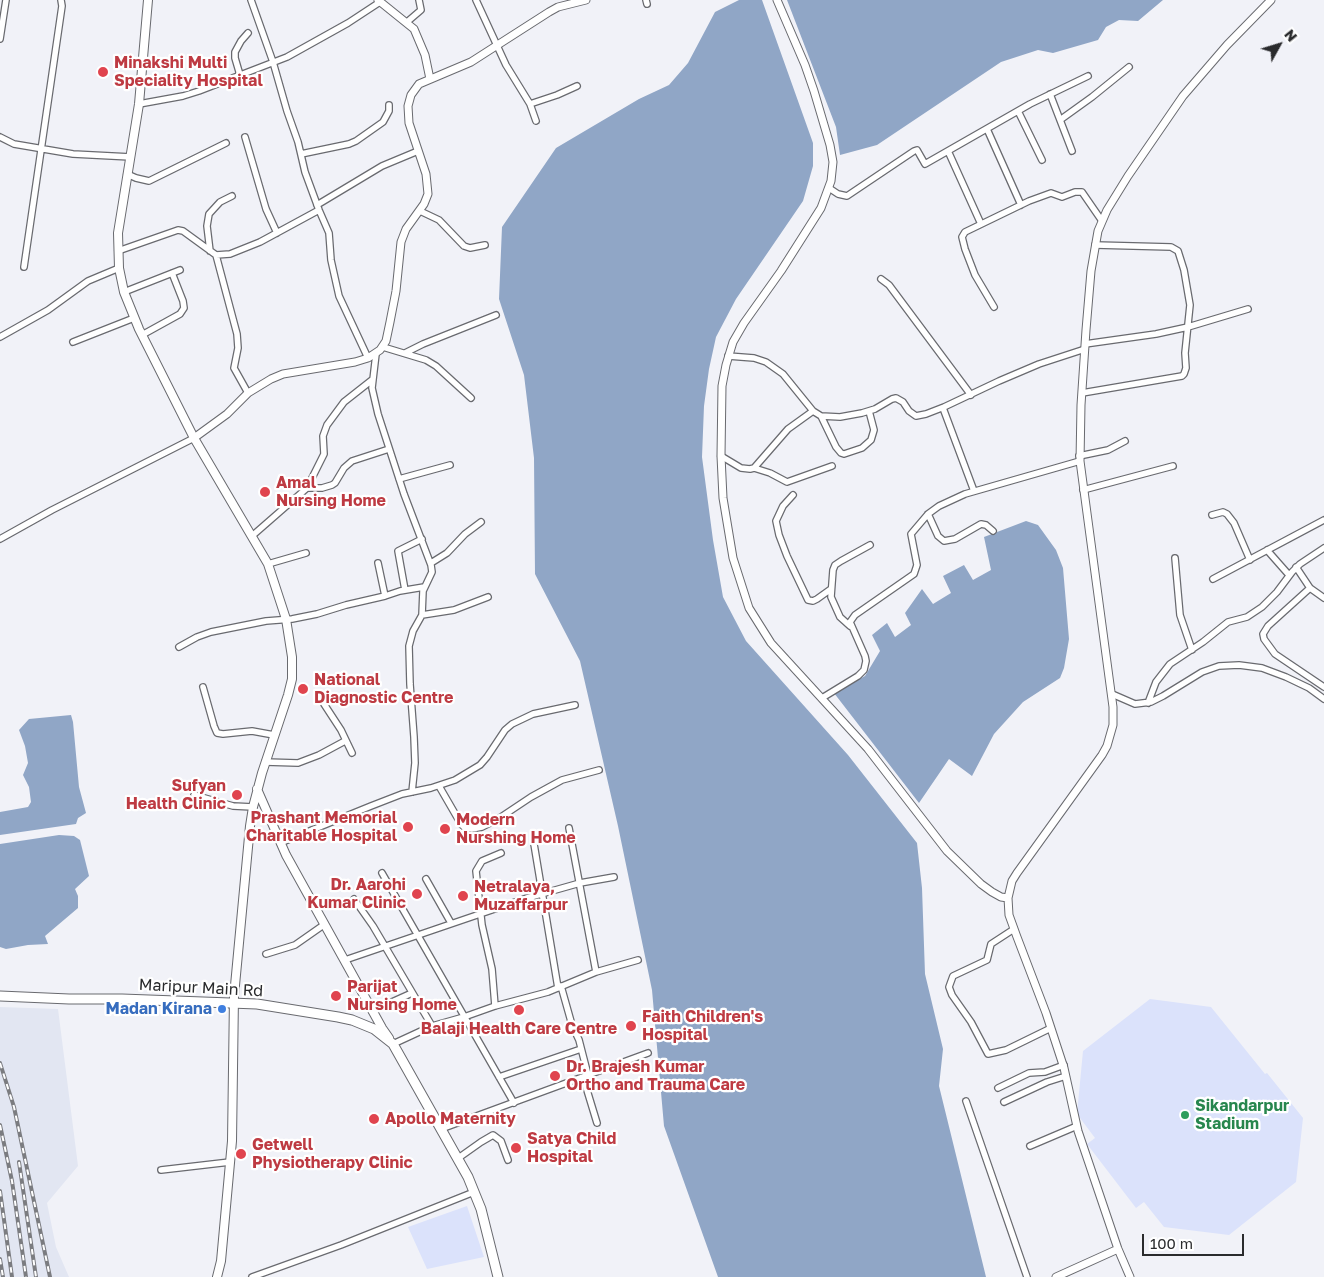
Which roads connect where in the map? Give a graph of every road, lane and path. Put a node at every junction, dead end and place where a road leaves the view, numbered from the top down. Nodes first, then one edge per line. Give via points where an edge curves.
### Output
1 (6, 0) edge
2 (61, 0) edge
3 (148, 0) edge
4 (251, 0) edge
5 (419, 0) edge
6 (476, 0) edge
7 (586, 0) edge
8 (777, 0) edge
9 (1271, 0) edge
10 (379, 1) edge
11 (570, 2) edge
12 (407, 22) junction
13 (248, 33) dead end
14 (0, 37) edge
15 (497, 44) junction
16 (273, 62) junction
17 (1129, 67) dead end
18 (240, 75) junction
19 (1088, 76) dead end
20 (430, 79) junction
21 (577, 86) dead end
22 (1050, 94) junction
23 (139, 104) junction
24 (530, 104) junction
25 (389, 105) dead end
26 (1018, 111) junction
27 (1060, 120) junction
28 (536, 121) dead end
29 (987, 129) junction
30 (0, 137) edge
31 (245, 137) dead end
32 (226, 143) dead end
33 (41, 149) junction
34 (418, 151) junction
35 (948, 151) junction
36 (1072, 151) dead end
37 (301, 154) junction
38 (131, 157) junction
39 (1042, 160) dead end
40 (127, 174) junction
41 (829, 188) junction
42 (232, 196) dead end
43 (1022, 205) junction
44 (318, 208) junction
45 (420, 211) junction
46 (1102, 221) junction
47 (981, 224) junction
48 (277, 233) junction
49 (485, 245) dead end
50 (1095, 245) junction
51 (118, 251) junction
52 (210, 251) junction
53 (216, 255) junction
54 (24, 267) dead end
55 (119, 268) junction
56 (180, 270) dead end
57 (172, 273) junction
58 (881, 279) dead end
59 (124, 292) junction
60 (994, 307) dead end
61 (1248, 309) dead end
62 (496, 315) dead end
63 (134, 318) junction
64 (1188, 327) junction
65 (142, 336) junction
66 (0, 337) edge
67 (73, 342) dead end
68 (383, 347) junction
69 (1085, 347) junction
70 (405, 353) junction
71 (376, 354) junction
72 (728, 356) junction
73 (368, 358) junction
74 (372, 380) junction
75 (1082, 392) junction
76 (248, 393) junction
77 (972, 395) junction
78 (471, 398) dead end
79 (942, 408) junction
80 (813, 411) junction
81 (869, 411) junction
82 (821, 416) junction
83 (194, 438) junction
84 (1125, 441) dead end
85 (389, 449) junction
86 (721, 456) junction
87 (1079, 458) junction
88 (450, 465) dead end
89 (832, 466) dead end
90 (1173, 466) dead end
91 (754, 468) junction
92 (399, 479) junction
93 (307, 488) junction
94 (1082, 490) junction
95 (974, 492) junction
96 (793, 495) dead end
97 (928, 514) junction
98 (1212, 515) dead end
99 (1324, 520) edge
100 (481, 522) dead end
101 (993, 531) dead end
102 (252, 536) junction
103 (422, 539) junction
104 (0, 540) edge
105 (870, 546) dead end
106 (1324, 548) edge
107 (1267, 550) junction
108 (306, 552) dead end
109 (1175, 558) dead end
110 (1250, 560) junction
111 (378, 563) dead end
112 (430, 563) junction
113 (268, 564) junction
114 (1296, 567) junction
115 (1289, 575) junction
116 (1213, 579) dead end
117 (424, 587) junction
118 (1310, 588) junction
119 (831, 589) junction
120 (405, 590) junction
121 (385, 596) junction
122 (488, 597) dead end
123 (1324, 598) edge
124 (422, 615) junction
125 (286, 619) junction
126 (850, 626) junction
127 (179, 647) dead end
128 (1192, 650) junction
129 (203, 687) dead end
130 (1324, 687) edge
131 (1112, 694) junction
132 (822, 698) junction
133 (1324, 699) edge
134 (1148, 703) junction
135 (324, 704) dead end
136 (575, 705) dead end
137 (274, 735) junction
138 (346, 741) junction
139 (352, 752) dead end
140 (265, 762) junction
141 (600, 770) dead end
142 (439, 786) junction
143 (258, 789) junction
144 (412, 792) junction
145 (194, 795) dead end
146 (253, 807) junction
147 (569, 828) dead end
148 (280, 842) junction
149 (534, 844) dead end
150 (501, 853) dead end
151 (382, 873) dead end
152 (614, 877) dead end
153 (426, 880) dead end
154 (580, 883) junction
155 (542, 895) junction
156 (1008, 898) junction
157 (354, 899) dead end
158 (481, 913) junction
159 (451, 923) junction
160 (325, 924) junction
161 (1014, 929) junction
162 (417, 934) junction
163 (384, 946) junction
164 (266, 954) dead end
165 (345, 960) junction
166 (638, 960) dead end
167 (596, 972) junction
168 (560, 987) junction
169 (412, 992) junction
170 (0, 996) edge
171 (234, 1003) junction
172 (495, 1006) junction
173 (372, 1011) junction
174 (464, 1018) junction
175 (432, 1026) junction
176 (1051, 1028) junction
177 (393, 1044) junction
178 (581, 1049) junction
179 (648, 1052) dead end
180 (1064, 1065) junction
181 (586, 1076) junction
182 (1066, 1076) junction
183 (499, 1077) junction
184 (998, 1088) dead end
185 (966, 1101) dead end
186 (1004, 1102) dead end
187 (514, 1103) junction
188 (597, 1123) dead end
189 (1077, 1126) junction
190 (441, 1129) junction
191 (1030, 1146) dead end
192 (457, 1159) junction
193 (508, 1160) dead end
194 (230, 1162) junction
195 (161, 1170) dead end
196 (474, 1192) junction
197 (1118, 1249) junction
198 (217, 1277) edge
199 (252, 1277) edge
200 (498, 1277) edge
201 (1027, 1277) edge
202 (1056, 1277) edge
203 (1130, 1277) edge

1 - 14 street
2 - 33 street
3 - 23 main road
4 - 16 street
5 - 12 street via 421,10
6 - 15 street
7 - 11 street
8 - 41 street via 824,120 833,162
9 - 46 street via 1187,91 1136,163
10 - 12 street
10 - 16 street via 348,23
11 - 15 street
12 - 20 street via 422,47
13 - 18 street via 235,52
15 - 20 street via 471,62
15 - 24 street
16 - 18 street
16 - 37 street
17 - 27 street
18 - 23 street via 183,96
19 - 22 street
20 - 34 street via 419,84 409,100 409,123
21 - 24 street
22 - 26 street
22 - 27 street
23 - 38 main road
24 - 28 street
25 - 37 street via 383,122 349,144
26 - 29 street
26 - 39 street
27 - 36 street
29 - 35 street
29 - 43 street
30 - 33 street via 14,144
31 - 48 street via 266,209
32 - 40 street via 149,181
33 - 38 street
33 - 54 street
34 - 44 street via 382,166
34 - 45 street via 429,187
35 - 41 street via 925,164 917,150 914,151 848,196
35 - 47 street
37 - 44 street
38 - 40 main road
40 - 51 main road via 119,218
41 - 72 street via 815,219 744,323
42 - 52 street via 220,202 209,214
43 - 46 street via 1051,193 1062,197 1078,191 1084,194
43 - 47 street
44 - 48 street
44 - 73 street via 330,239 339,296
45 - 49 street via 439,220 464,246
45 - 68 street via 406,229 401,242 396,291
46 - 50 street
47 - 60 street via 962,237 976,275
48 - 53 street via 238,251
50 - 64 street via 1176,249 1190,305
50 - 69 street
51 - 52 street via 178,230
51 - 55 main road
52 - 53 street
53 - 76 street via 237,334 234,368
55 - 59 main road
55 - 66 street via 88,282 48,310
56 - 57 street
57 - 59 street
57 - 65 street via 184,308 180,314
58 - 77 street via 889,285
59 - 63 main road
61 - 64 street
62 - 70 street
63 - 65 main road
63 - 67 street
64 - 69 street
64 - 75 street via 1184,374
65 - 83 main road
68 - 70 street
68 - 71 street
69 - 75 street
69 - 77 street
70 - 78 street via 426,360
71 - 73 street
71 - 74 street
72 - 80 street via 766,362 790,382
72 - 86 street via 722,386
73 - 76 street via 337,367 283,374
74 - 85 street via 373,395
74 - 93 street via 344,402 328,424 323,436 324,454
75 - 87 street
76 - 83 street via 227,414
77 - 79 street
79 - 81 street via 916,416 896,398
79 - 95 street
80 - 82 street
80 - 91 street via 788,429
81 - 82 street via 840,417
81 - 82 street via 874,430 870,440 862,448 844,454 836,447
83 - 102 main road
83 - 104 street
84 - 87 street via 1108,450
85 - 92 street
85 - 93 street via 352,461 332,485
86 - 91 street via 741,468
86 - 132 street via 730,540 749,608 771,643
87 - 94 street
87 - 95 street
88 - 92 street
89 - 91 street via 787,482
90 - 94 street
92 - 103 street
93 - 102 street
94 - 131 street
95 - 97 street via 947,502
96 - 119 street via 776,521 787,556 808,600 818,599
97 - 101 street via 938,536 944,541 955,539 981,524
97 - 126 street via 911,534 916,565 914,574 855,615
98 - 110 street via 1227,514
99 - 107 street
100 - 112 street via 447,553
102 - 113 main road
103 - 112 street
103 - 120 street via 398,551
105 - 119 street via 835,565
106 - 114 street
107 - 110 street
107 - 115 street
108 - 113 street
109 - 128 street via 1180,615
110 - 116 street
111 - 121 street
112 - 117 street via 432,572
113 - 125 main road
114 - 115 street
114 - 118 street
115 - 128 street via 1262,607 1247,617 1228,622
117 - 120 street
117 - 124 street
118 - 123 street
118 - 130 street via 1263,634 1275,654
119 - 126 street via 836,610
120 - 121 street
121 - 125 street
122 - 124 street via 454,610
124 - 144 street via 409,646 414,737
125 - 127 street via 211,632
125 - 137 main road via 292,680
126 - 132 street via 865,656 864,670
128 - 134 street via 1164,670
129 - 137 street via 217,732 252,731
131 - 134 street via 1135,704
131 - 156 street via 1113,725 1107,746 1012,881
132 - 156 street via 868,749 947,851 981,884
133 - 134 street via 1280,674 1239,665 1220,666 1202,672
135 - 138 street
136 - 142 street via 533,714 512,724 480,764
137 - 140 main road
138 - 139 street
138 - 140 street via 298,762
140 - 143 main road
141 - 142 street via 562,780 498,819 472,829 461,824
142 - 144 street
143 - 146 main road
143 - 148 main road
144 - 148 street
145 - 146 street via 233,806
146 - 171 main road
147 - 154 street
148 - 160 main road
149 - 155 street
150 - 158 street via 482,861 476,871
151 - 162 street
152 - 154 street
153 - 159 street
154 - 155 street
154 - 167 street
155 - 158 street
155 - 168 street
156 - 161 street
157 - 163 street
158 - 159 street
158 - 172 street via 492,969
159 - 162 street
160 - 164 street via 295,945
160 - 165 main road
161 - 176 street
161 - 176 street via 991,944 987,960 953,976 952,995 988,1054 1006,1050
162 - 163 street
162 - 174 street
163 - 165 street
163 - 169 street
165 - 173 main road
166 - 167 street
167 - 168 street
168 - 172 street
168 - 178 street
169 - 173 street
169 - 175 street
170 - 171 main road, Maripur Main Rd
171 - 177 main road, Maripur Main Rd via 273,1006 352,1020 374,1029
171 - 194 main road via 234,1119
172 - 174 street
173 - 177 main road
174 - 175 street
174 - 183 street
175 - 177 street
176 - 180 street
177 - 190 main road
178 - 181 street
178 - 183 street
179 - 181 street
180 - 182 street
180 - 184 street via 1045,1072 1029,1073
181 - 187 street
181 - 188 street
182 - 186 street
182 - 189 street
183 - 187 street
185 - 201 street
187 - 190 street
189 - 191 street
189 - 197 street
190 - 192 main road
192 - 193 street via 493,1135 501,1141
192 - 196 main road
194 - 195 street
194 - 198 main road
196 - 199 street
196 - 200 main road
197 - 202 street
197 - 203 street

